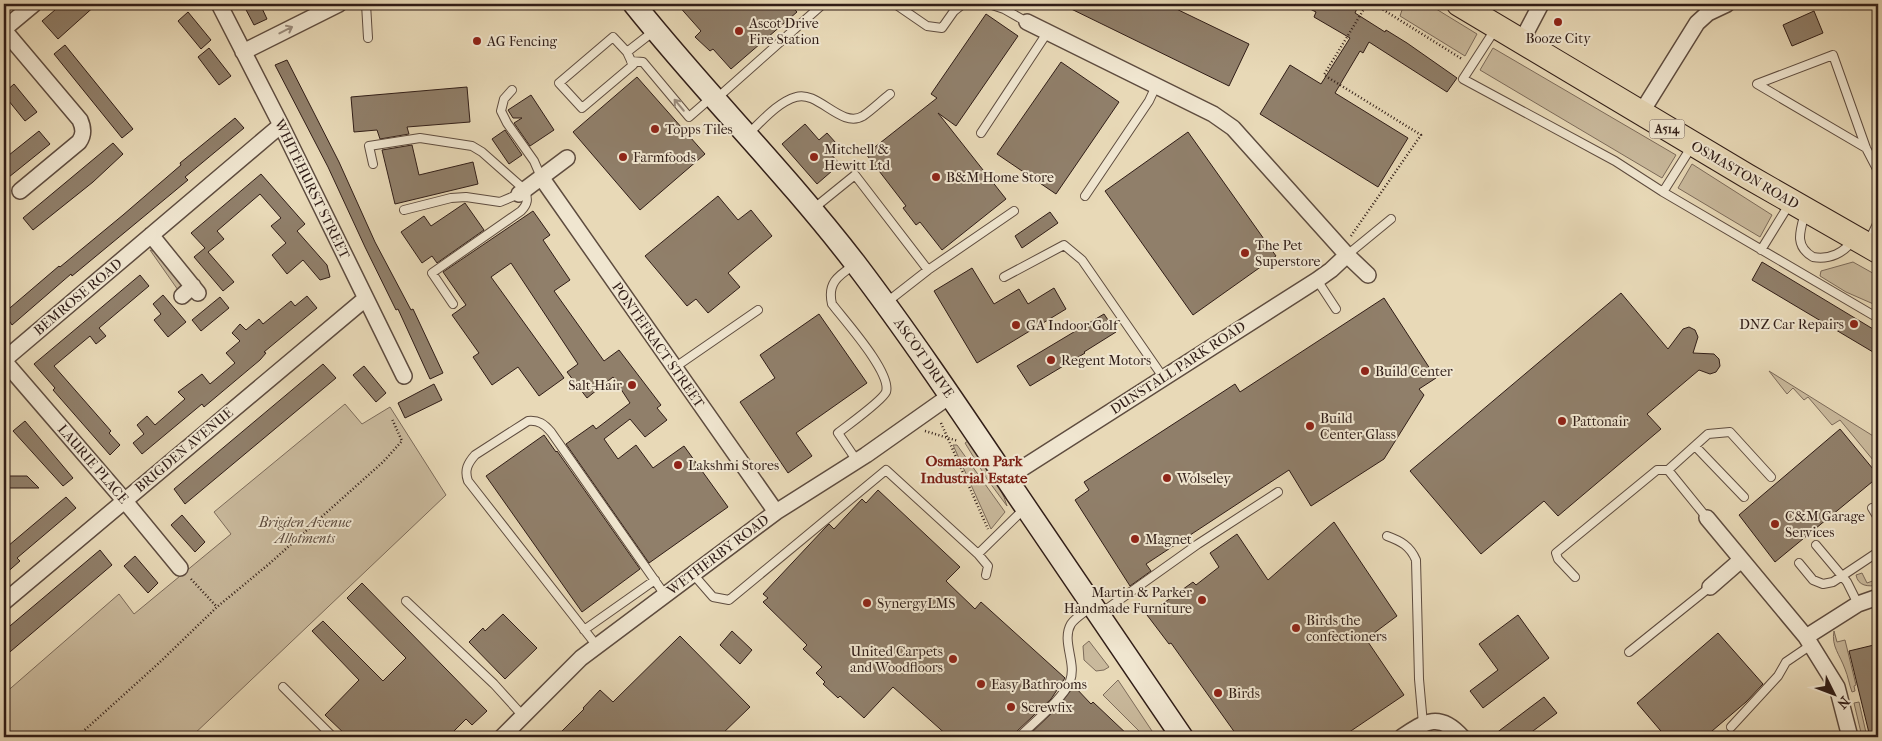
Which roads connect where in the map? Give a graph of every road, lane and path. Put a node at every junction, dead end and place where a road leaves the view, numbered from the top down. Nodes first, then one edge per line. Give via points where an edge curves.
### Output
1 (34, 4) edge
2 (219, 4) edge
3 (339, 4) edge
4 (366, 4) edge
5 (634, 4) edge
6 (823, 4) edge
7 (896, 4) edge
8 (963, 4) edge
9 (989, 4) edge
10 (1367, 4) edge
11 (1374, 4) edge
12 (1459, 4) edge
13 (1541, 4) edge
14 (1727, 4) edge
15 (1005, 6) edge
16 (1027, 22) joint
17 (1497, 27) junction
18 (4, 29) edge
19 (655, 30) junction
20 (1047, 33) junction
21 (368, 38) dead end
22 (1521, 42) junction
23 (243, 52) junction
24 (627, 52) junction
25 (631, 61) junction
26 (1472, 65) junction
27 (1156, 86) junction
28 (512, 90) dead end
29 (890, 94) dead end
30 (715, 97) junction
31 (1641, 113) junction
32 (281, 125) junction
33 (981, 133) dead end
34 (748, 134) junction
35 (1693, 144) junction
36 (1866, 148) junction
37 (567, 158) dead end
38 (374, 164) dead end
39 (1878, 172) edge
40 (541, 177) junction
41 (20, 192) dead end
42 (522, 192) junction
43 (1663, 192) junction
44 (1085, 196) dead end
45 (1798, 206) junction
46 (812, 209) junction
47 (404, 210) dead end
48 (1014, 211) dead end
49 (1391, 219) dead end
50 (1878, 222) edge
51 (151, 235) junction
52 (1866, 244) edge
53 (1760, 250) junction
54 (1344, 251) junction
55 (855, 264) junction
56 (928, 270) junction
57 (1368, 275) dead end
58 (1004, 277) dead end
59 (1317, 280) junction
60 (191, 292) dead end
61 (365, 299) junction
62 (453, 304) dead end
63 (885, 304) junction
64 (1336, 309) dead end
65 (758, 310) dead end
66 (1878, 316) edge
67 (4, 360) edge
68 (674, 368) junction
69 (404, 376) dead end
70 (1163, 377) junction
71 (951, 395) junction
72 (392, 419) dead end
73 (915, 421) junction
74 (941, 423) dead end
75 (949, 439) junction
76 (960, 442) dead end
77 (1695, 446) junction
78 (857, 461) junction
79 (1668, 470) junction
80 (1771, 477) dead end
81 (1007, 478) junction
82 (1278, 492) dead end
83 (1744, 497) dead end
84 (124, 500) junction
85 (1026, 507) junction
86 (1872, 508) dead end
87 (776, 512) junction
88 (1707, 518) joint
89 (1878, 518) edge
90 (1387, 536) dead end
91 (995, 537) junction
92 (1816, 545) dead end
93 (1878, 552) edge
94 (978, 554) junction
95 (1741, 560) junction
96 (1799, 563) dead end
97 (180, 568) joint
98 (693, 574) junction
99 (986, 575) dead end
100 (1841, 576) junction
101 (1575, 577) dead end
102 (655, 580) junction
103 (1710, 587) joint
104 (665, 595) junction
105 (1878, 598) edge
106 (406, 601) dead end
107 (4, 602) edge
108 (1858, 604) junction
109 (218, 606) junction
110 (1096, 610) junction
111 (584, 630) junction
112 (1808, 641) junction
113 (597, 646) junction
114 (1628, 652) dead end
115 (283, 687) dead end
116 (523, 716) junction
117 (1423, 724) junction
118 (1732, 727) dead end
119 (77, 737) edge
120 (333, 737) edge
121 (502, 737) edge
122 (1019, 737) edge
123 (1182, 737) edge
124 (1402, 737) edge
125 (1462, 737) edge
126 (1850, 737) edge

1 - 18 street
2 - 23 street, WHITEHURST STREET
23 -> 3 street
4 - 21 lane
5 - 19 street, ASCOT DRIVE
6 - 30 lane
7 - 8 lane via 927,26 942,28
9 - 15 lane
10 - 54 path via 1324,75 1421,135 1348,239
11 - 26 path
12 - 17 main road, OSMASTON ROAD / A514
13 - 22 street
14 - 31 street via 1708,13 1698,23
15 - 16 lane
16 - 20 street
17 - 22 main road, OSMASTON ROAD / A514
17 - 26 lane
18 - 41 street via 83,127 83,137 79,142
19 - 24 lane
19 - 30 street, ASCOT DRIVE
20 - 27 street
20 - 33 lane
22 - 31 main road, OSMASTON ROAD / A514
23 - 32 street, WHITEHURST STREET
24 - 25 lane
24 - 25 lane via 613,37 559,83 582,108 633,65
30 -> 25 lane via 689,117 643,62
26 - 43 lane via 1463,79 1615,161
27 - 44 lane
27 - 54 street via 1213,114 1233,128
28 - 40 lane via 504,99 501,111
29 - 34 lane via 861,117 838,114 810,96 798,96 785,101
30 - 34 street, ASCOT DRIVE
31 - 35 main road, OSMASTON ROAD / A514
32 - 51 street, BEMROSE ROAD
32 - 61 street, WHITEHURST STREET
34 - 46 street, ASCOT DRIVE
35 - 43 lane
35 - 45 main road, OSMASTON ROAD / A514
36 - 36 lane via 1766,89 1757,84 1833,55
36 - 39 lane
37 - 40 street
38 - 42 lane via 369,146 398,140 420,138 472,146
40 - 42 street
40 - 68 street, PONTEFRACT STREET
42 - 47 lane via 500,202 451,198
42 - 62 lane via 528,198 521,211 432,273
43 - 53 lane
45 - 52 main road, OSMASTON ROAD / A514
45 - 52 lane via 1799,239 1802,248 1813,257 1822,258
45 - 53 lane
46 - 55 street, ASCOT DRIVE
46 - 56 lane via 855,175
48 - 56 lane
49 - 54 lane
50 - 52 lane
51 - 60 street
51 - 67 street, BEMROSE ROAD
53 - 66 lane
54 - 57 street
54 - 59 street, DUNSTALL PARK ROAD via 1331,270
55 - 63 street, ASCOT DRIVE
55 - 78 lane via 838,276 831,288 832,304 880,367 886,380 886,393 838,433
56 - 63 lane
58 - 70 lane via 1064,245 1082,260
59 - 64 lane
59 - 70 street, DUNSTALL PARK ROAD
61 - 69 street, WHITEHURST STREET
61 - 84 street, BRIGDEN AVENUE
63 - 71 street, ASCOT DRIVE
65 - 68 lane
67 - 84 street, LAURIE PLACE
68 - 87 street, PONTEFRACT STREET
70 - 81 street, DUNSTALL PARK ROAD
71 - 73 street, WETHERBY ROAD
71 - 81 street, ASCOT DRIVE
72 - 109 path via 402,441 383,462
73 - 75 path via 922,430
73 - 78 street, WETHERBY ROAD
74 - 75 path
75 - 76 path
75 - 91 path
77 - 79 lane
77 - 80 lane via 1708,434 1730,432
77 - 83 lane
78 - 87 street, WETHERBY ROAD
79 - 88 lane
79 - 101 lane via 1658,470 1556,553
81 - 85 street, ASCOT DRIVE
82 - 110 lane
84 - 97 street, LAURIE PLACE
84 - 107 street, BRIGDEN AVENUE
85 - 91 lane
85 - 110 street, ASCOT DRIVE
86 - 89 lane
87 - 98 street, WETHERBY ROAD
88 - 95 street
90 - 117 lane via 1407,546 1416,560
91 - 94 lane
92 - 100 lane
93 - 100 lane
94 - 98 lane via 886,470 729,600 713,598
94 - 99 lane via 988,566
95 - 103 street
95 - 112 street
96 - 100 lane via 1812,580 1823,584
97 - 109 path
98 - 104 street, WETHERBY ROAD
100 - 108 lane
102 - 104 lane
102 - 111 lane
102 - 111 lane via 544,424 528,421 475,455 465,473 468,481
103 - 114 lane
104 - 113 street, WETHERBY ROAD
105 - 108 street
106 - 116 lane
108 - 112 street
109 - 119 path
110 - 122 lane via 1072,623 1069,630 1073,670 1067,689
110 - 123 street, ASCOT DRIVE
111 - 113 lane
112 - 118 lane via 1786,662 1778,676
112 - 126 street via 1837,687
113 - 116 street, WETHERBY ROAD
115 - 120 lane
116 - 121 street, WETHERBY ROAD
117 - 124 street
117 - 125 street via 1444,722

